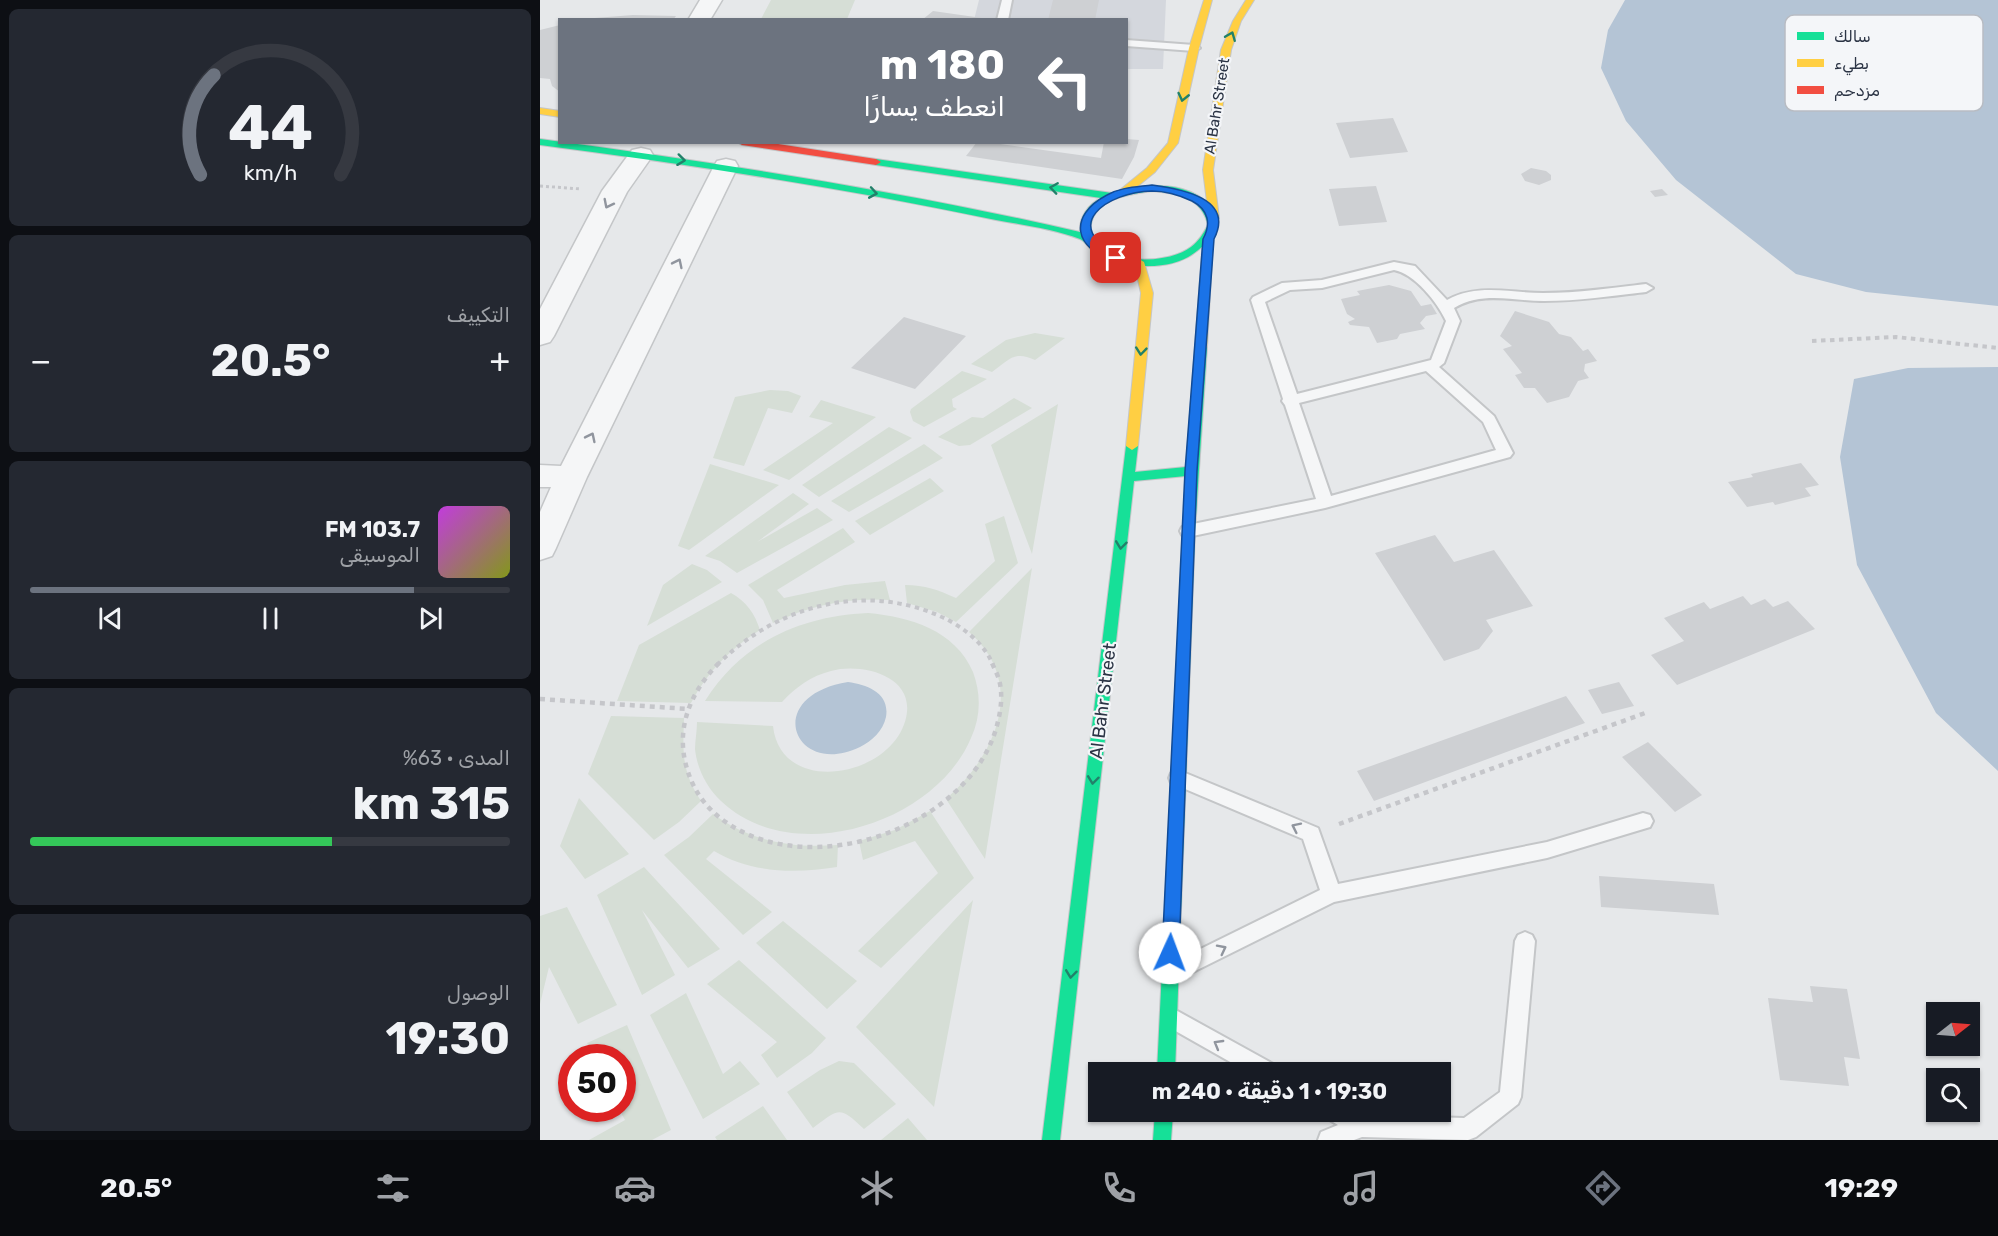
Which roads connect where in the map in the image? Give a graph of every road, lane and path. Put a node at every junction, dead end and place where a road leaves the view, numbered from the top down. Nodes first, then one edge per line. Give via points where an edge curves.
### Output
1 (711, 0) edge
2 (1007, 0) edge
3 (1208, 0) edge
4 (1250, 0) edge
5 (700, 18) edge
6 (1002, 18) edge
7 (1128, 43) edge
8 (1194, 48) junction
9 (540, 111) edge
10 (558, 114) edge
11 (540, 142) edge
12 (1173, 143) junction
13 (756, 144) edge
14 (1200, 146) junction
15 (641, 156) junction
16 (726, 166) junction
17 (540, 186) edge
18 (615, 191) junction
19 (1118, 194) junction
20 (1214, 218) junction
21 (1086, 237) junction
22 (1208, 239) junction
23 (1139, 262) junction
24 (1646, 288) dead end
25 (1446, 307) junction
26 (540, 336) edge
27 (1812, 341) dead end
28 (1998, 348) edge
29 (1429, 366) junction
30 (1289, 402) junction
31 (1191, 471) junction
32 (540, 476) edge
33 (571, 477) junction
34 (1129, 477) junction
35 (1325, 503) junction
36 (1188, 531) junction
37 (540, 548) edge
38 (540, 699) edge
39 (688, 710) junction
40 (1648, 712) dead end
41 (1178, 778) junction
42 (1642, 821) dead end
43 (1311, 834) junction
44 (1331, 894) junction
45 (1525, 941) dead end
46 (1169, 975) junction
47 (1169, 1016) junction
48 (1167, 1062) edge
49 (1250, 1062) edge
50 (1163, 1122) edge
51 (1354, 1122) edge
52 (1361, 1126) junction
53 (1051, 1140) edge
54 (1162, 1140) edge
55 (1329, 1140) edge

1 - 5 street
2 - 6 lane
3 - 8 main road, Al Bahr Street
14 -> 4 main road, Al Bahr Street via 1226,50
7 - 8 lane
8 -> 12 main road, Al Bahr Street
9 - 10 main road
11 - 15 main road
12 - 14 main road
12 - 19 main road, Al Bahr Street via 1151,170
19 -> 13 main road
14 - 20 main road, Al Bahr Street
15 -> 16 main road
15 - 18 street
16 -> 21 main road via 1005,217
33 -> 16 street
17 - 18 path
18 -> 26 street
19 - 20 main road via 1152,188 1181,192 1203,202
19 - 21 main road via 1094,207 1085,222
20 - 22 main road
21 - 23 main road via 1097,249 1116,258
22 - 23 main road via 1192,252 1167,260
22 - 31 main road
23 -> 34 main road, Al Bahr Street via 1147,292
24 - 25 lane via 1540,297 1479,292 1460,297
25 - 29 lane via 1453,321 1437,363
25 - 30 lane via 1410,269 1394,266 1322,284 1287,286 1258,300
27 - 28 path via 1896,337
29 - 30 lane
29 - 35 lane via 1489,419 1504,453
30 - 35 lane
31 - 34 main road
31 - 36 main road
32 - 33 street
33 - 37 street
34 -> 53 main road, Al Bahr Street
35 - 36 lane
36 - 41 main road
38 - 39 path
39 - 39 path via 684,718 683,760 689,782 707,807 726,823 757,839 815,847 885,833 922,816 946,799 983,759 996,729 1001,700 990,659 974,637 956,622 907,603 858,599 794,614 750,636 712,670
40 - 43 path
43 -> 41 lane
41 - 46 main road
42 - 44 lane via 1547,850
43 - 44 lane
46 -> 44 lane
45 - 52 lane via 1510,1097 1468,1129
46 - 47 main road
47 - 48 main road
49 -> 47 lane
50 - 54 main road
51 - 52 lane
52 - 55 lane

